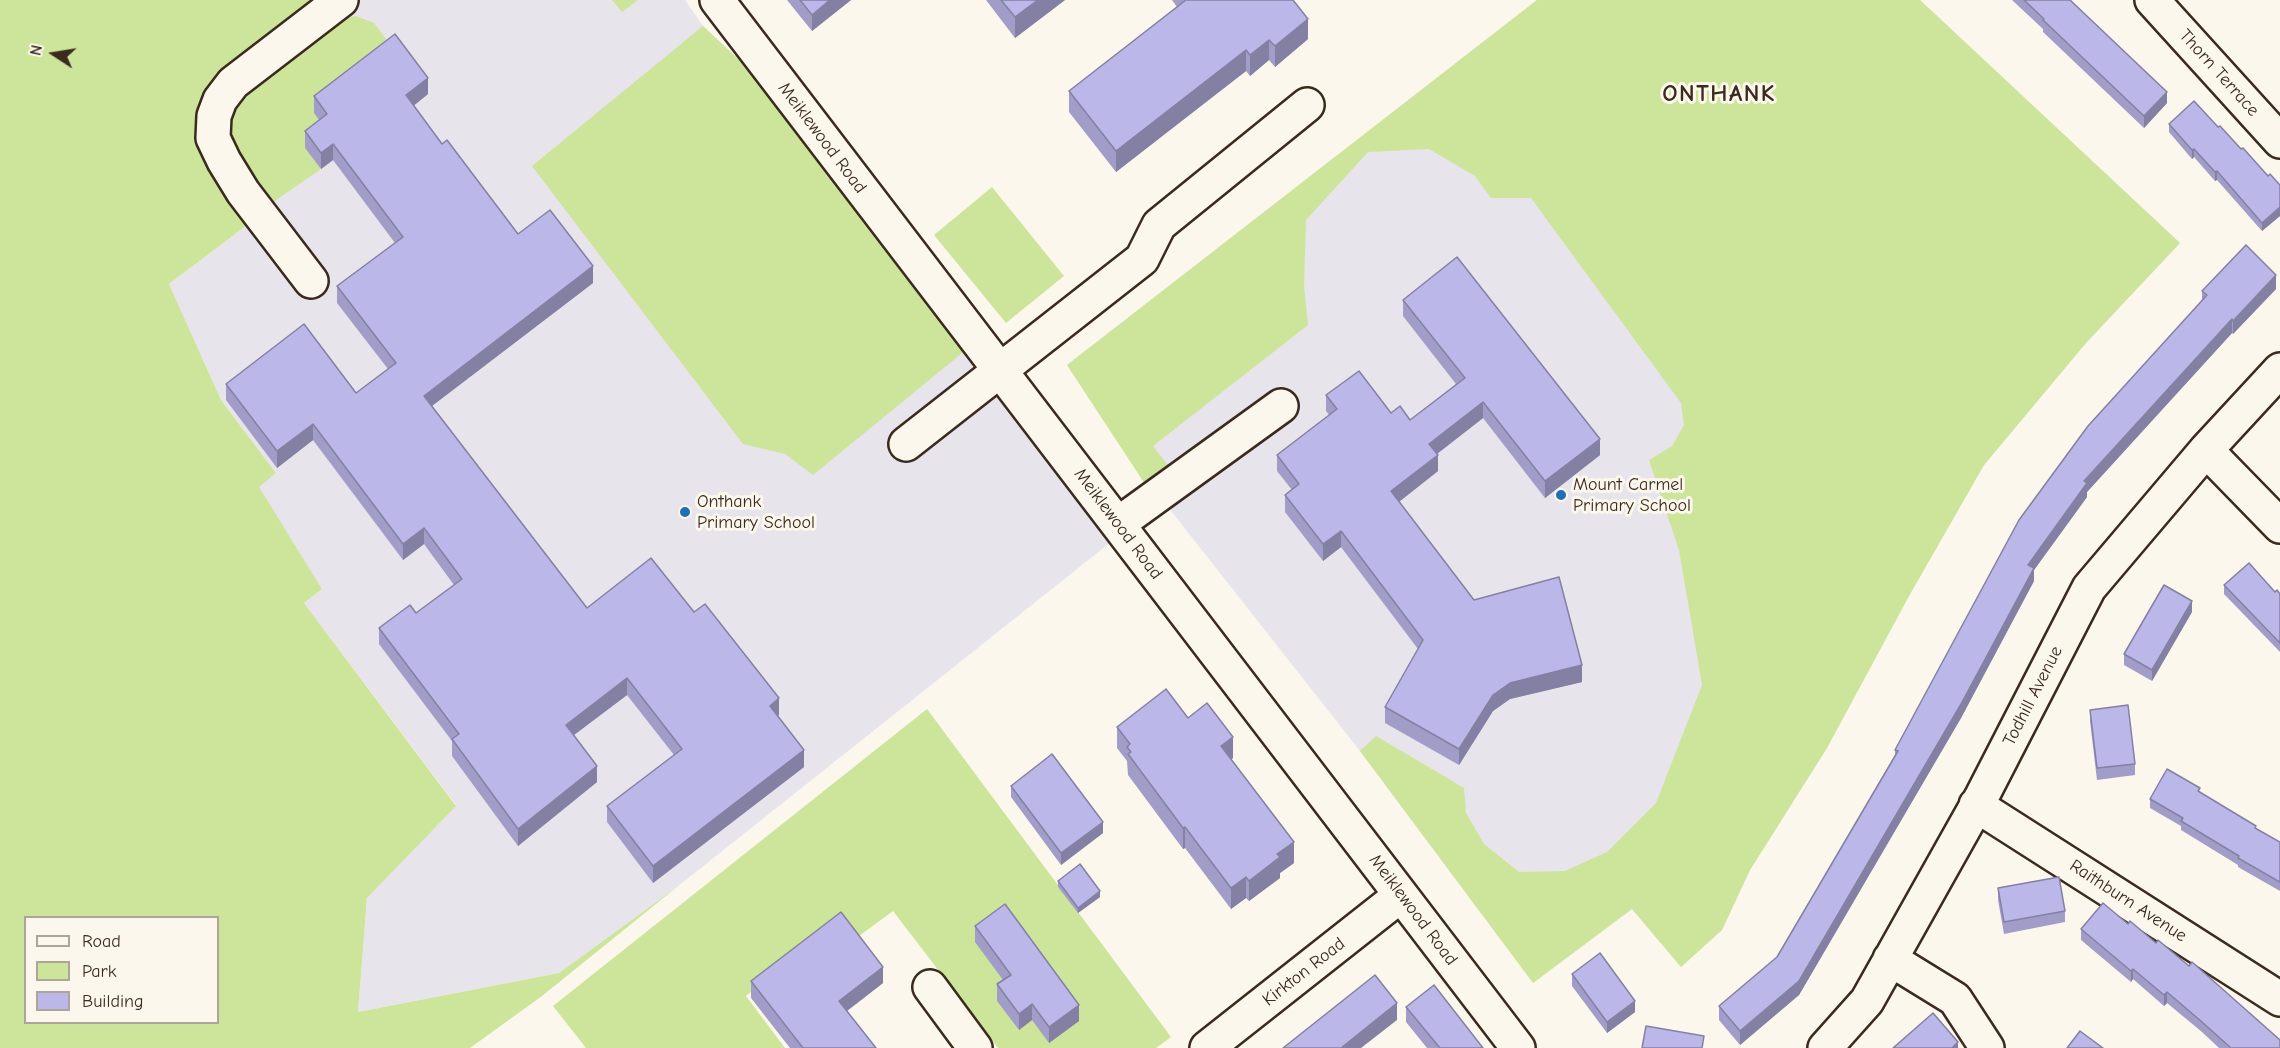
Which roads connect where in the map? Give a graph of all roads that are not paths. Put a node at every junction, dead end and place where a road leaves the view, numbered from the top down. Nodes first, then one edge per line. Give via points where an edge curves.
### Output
1 (341, 0) edge
2 (717, 0) edge
3 (2157, 2) edge
4 (1307, 105) dead end
5 (2280, 141) edge
6 (311, 280) dead end
7 (2280, 370) edge
8 (1000, 371) junction
9 (1281, 406) dead end
10 (906, 444) dead end
11 (2206, 450) junction
12 (1118, 524) junction
13 (2280, 526) edge
14 (1976, 805) junction
15 (1401, 895) junction
16 (1890, 959) junction
17 (930, 987) dead end
18 (2280, 999) edge
19 (975, 1048) edge
20 (1207, 1048) edge
21 (1518, 1048) edge
22 (1825, 1048) edge
23 (1987, 1048) edge

1 - 6 street via 233,83 214,116 213,138 224,161
2 - 8 street, Meiklewood Road
3 - 5 street, Thorn Terrace
4 - 8 street via 1159,225 1142,259
7 - 11 street, Todhill Avenue
8 - 10 street
8 - 12 street, Meiklewood Road
9 - 12 street
11 - 13 street
11 - 14 street, Todhill Avenue via 2089,588
12 - 15 street, Meiklewood Road
14 - 16 street, Todhill Avenue
14 - 18 street, Raithburn Avenue
15 - 20 street, Kirkton Road
15 - 21 street, Meiklewood Road
16 - 22 street, Todhill Avenue via 1867,1001
16 - 23 street via 1955,999
17 - 19 street

